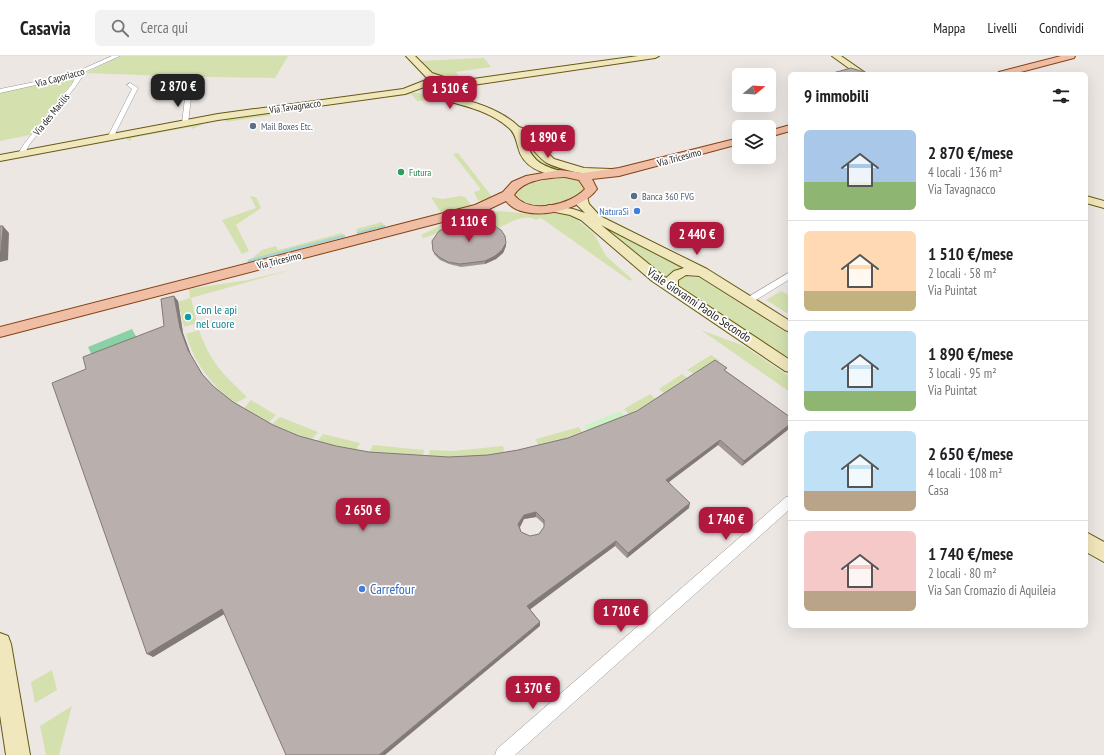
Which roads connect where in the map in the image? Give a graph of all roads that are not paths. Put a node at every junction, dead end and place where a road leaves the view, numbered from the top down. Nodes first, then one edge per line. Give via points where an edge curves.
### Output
1 (117, 56) edge
2 (410, 56) edge
3 (655, 56) edge
4 (836, 56) edge
5 (1071, 56) edge
6 (860, 72) edge
7 (1010, 72) edge
8 (79, 73) junction
9 (130, 85) dead end
10 (459, 86) junction
11 (186, 87) dead end
12 (427, 89) junction
13 (0, 91) edge
14 (466, 104) junction
15 (185, 123) junction
16 (512, 126) junction
17 (788, 129) edge
18 (776, 132) edge
19 (110, 138) junction
20 (732, 143) edge
21 (22, 154) junction
22 (0, 158) edge
23 (529, 161) junction
24 (619, 172) junction
25 (560, 174) junction
26 (524, 181) junction
27 (586, 181) junction
28 (508, 195) junction
29 (583, 198) junction
30 (1088, 200) edge
31 (1104, 205) edge
32 (516, 206) junction
33 (480, 208) junction
34 (549, 208) junction
35 (702, 272) junction
36 (788, 276) edge
37 (671, 288) junction
38 (748, 302) junction
39 (77, 311) junction
40 (788, 326) edge
41 (0, 327) edge
42 (0, 332) edge
43 (788, 366) edge
44 (788, 503) edge
45 (1088, 542) edge
46 (1104, 553) edge
47 (0, 644) edge
48 (15, 753) edge
49 (503, 755) edge

1 - 8 street, Via Caporiacco
2 - 12 main road
3 - 10 main road
4 - 6 main road
5 - 7 main road
8 - 13 street, Via Caporiacco
8 - 21 street, Via des Macilis via 74,85 26,145
9 - 19 street via 135,88
10 - 12 main road
10 - 12 main road via 444,79
10 - 14 main road via 461,100
11 - 15 street via 189,90
12 - 14 main road
12 - 15 main road, Via Tavagnacco
14 - 16 main road via 496,116
15 - 19 main road, Via Tavagnacco
16 - 23 main road via 520,134
16 - 24 main road via 554,163 592,172
17 - 18 main road
19 - 21 main road, Via Tavagnacco
20 - 24 main road, Via Tricesimo
21 - 22 main road, Via Tavagnacco
23 - 25 main road via 542,169
23 - 26 main road via 530,169
24 - 27 main road, Via Tricesimo
25 - 26 main road
25 - 27 main road via 571,174
26 - 28 main road, Via Tricesimo via 514,186
27 - 29 main road via 592,189
28 - 32 main road
28 - 33 main road, Via Tricesimo
29 - 34 main road, Via Tricesimo
29 - 35 main road, Viale Giovanni Paolo Secondo via 583,205 596,218
30 - 31 main road
32 - 33 main road, Via Tricesimo
32 - 34 main road, Via Tricesimo via 528,209
33 - 39 main road, Via Tricesimo
34 - 37 main road, Viale Giovanni Paolo Secondo via 573,212 585,218
35 - 37 main road via 678,273 672,278
35 - 38 main road, Viale Giovanni Paolo Secondo
36 - 38 street
37 - 43 main road, Viale Giovanni Paolo Secondo
38 - 40 main road, Viale Giovanni Paolo Secondo
39 - 41 main road, Via Tricesimo
39 - 42 main road, Via Tricesimo
44 - 49 street
45 - 46 main road
47 - 48 main road

